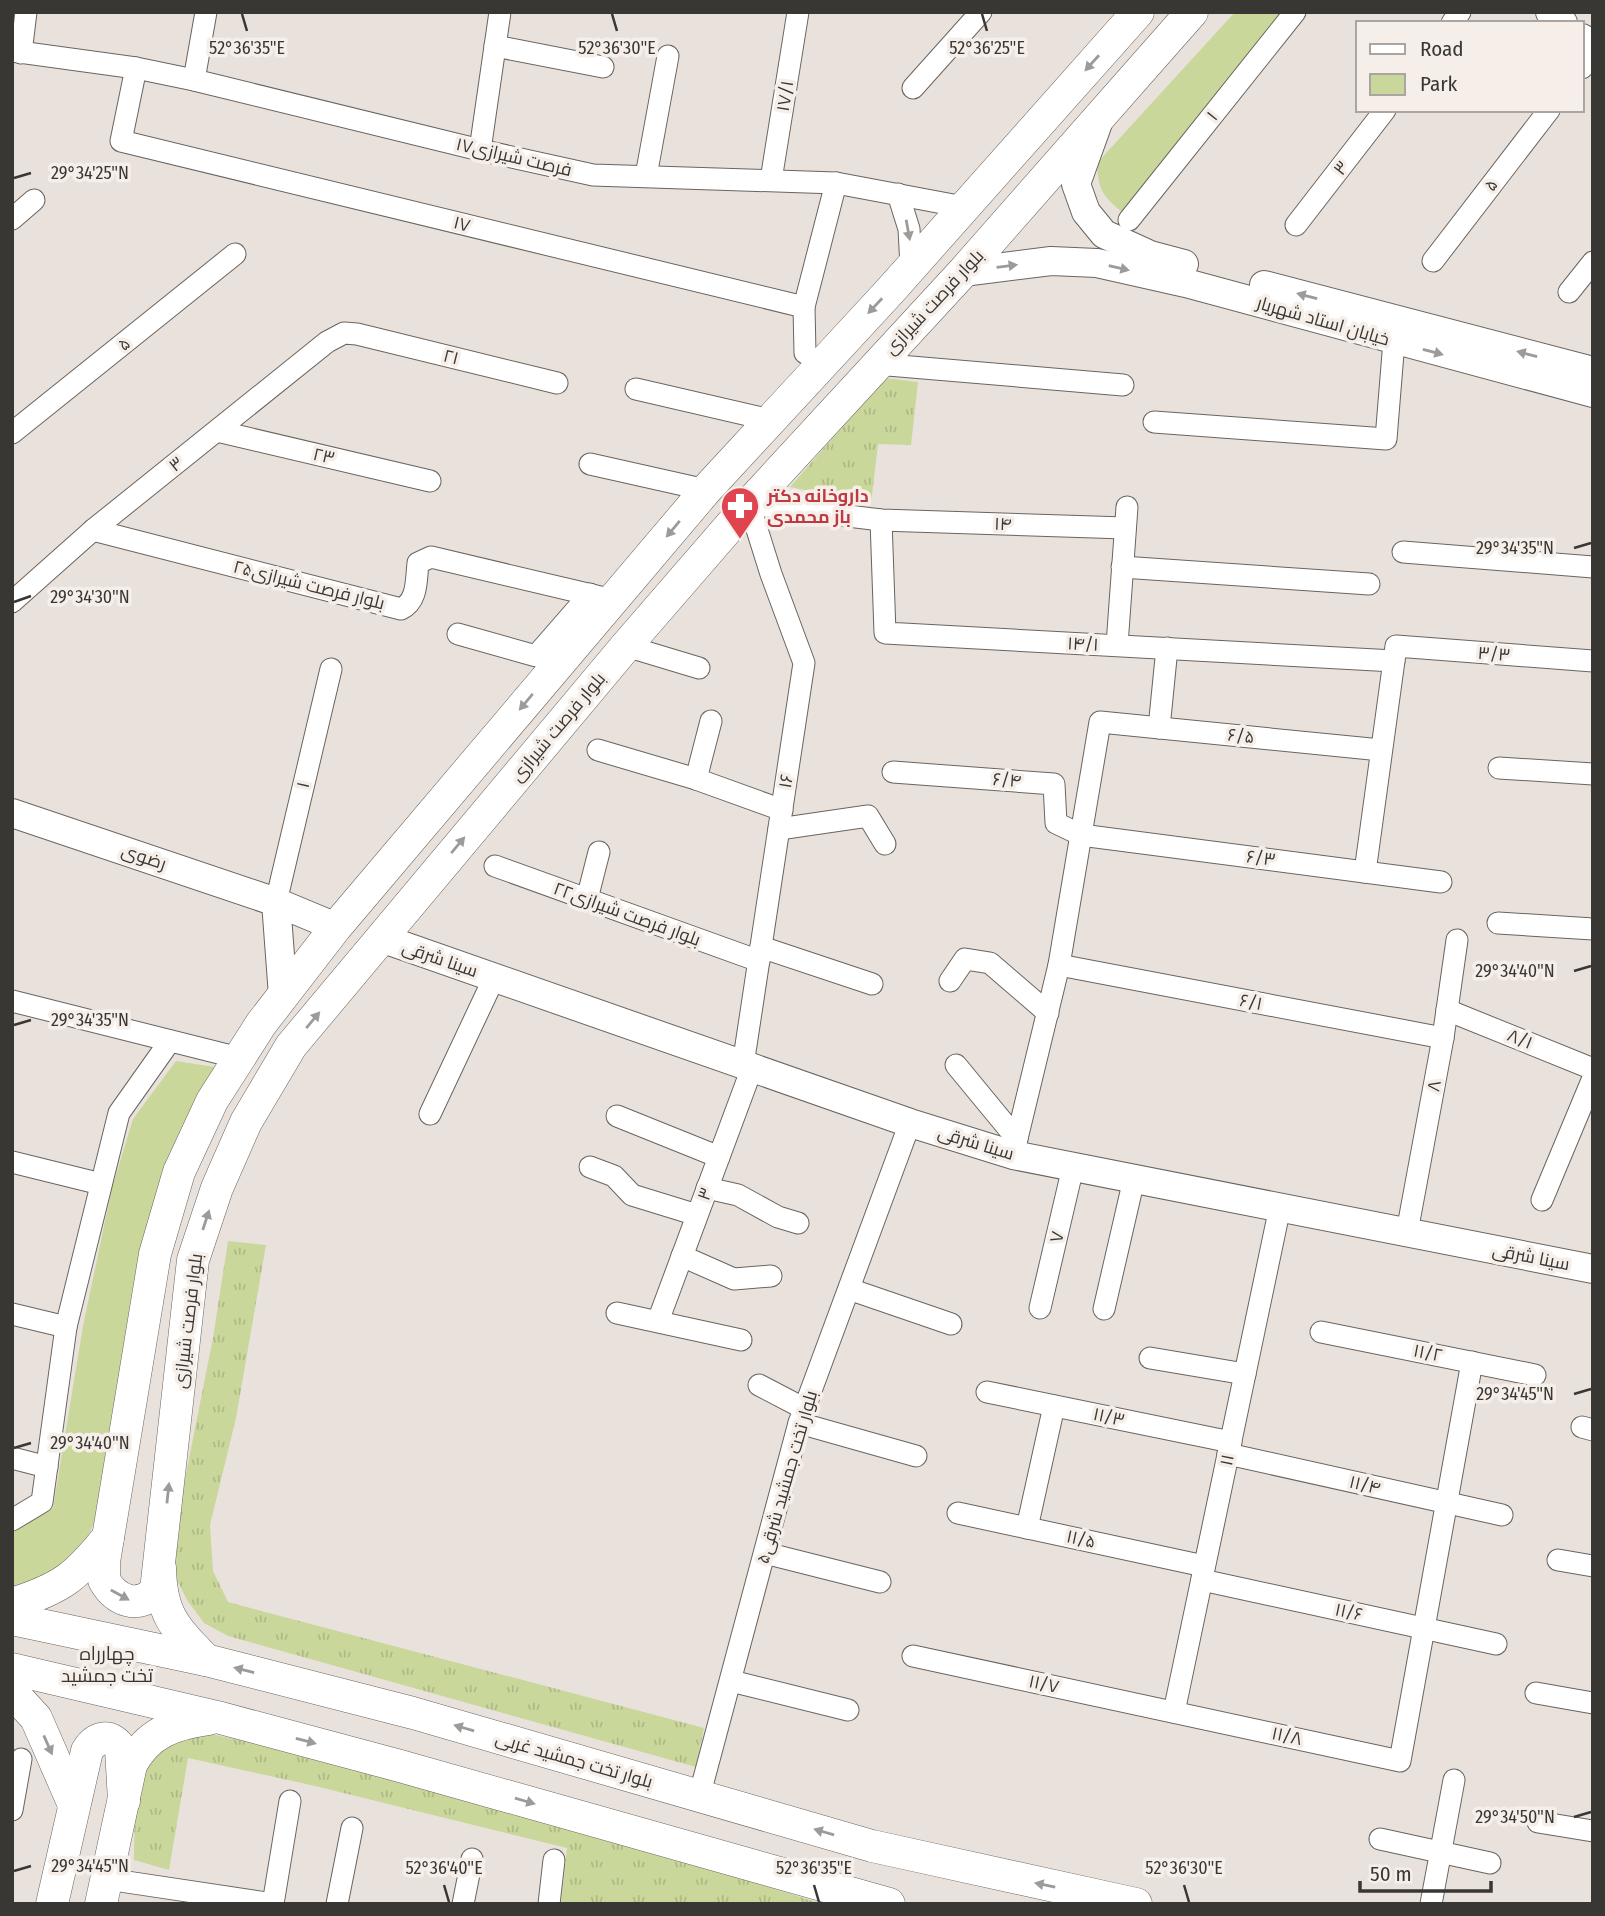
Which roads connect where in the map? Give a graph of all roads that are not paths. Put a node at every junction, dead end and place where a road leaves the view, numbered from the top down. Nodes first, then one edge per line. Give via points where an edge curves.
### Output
1 (26, 12) edge
2 (206, 12) edge
3 (798, 12) edge
4 (963, 12) edge
5 (981, 12) edge
6 (1138, 12) edge
7 (1192, 12) edge
8 (1295, 12) edge
9 (493, 14) edge
10 (962, 34) junction
11 (495, 46) junction
12 (17, 52) edge
13 (668, 56) dead end
14 (603, 67) dead end
15 (136, 68) junction
16 (194, 80) junction
17 (914, 88) dead end
18 (1383, 112) edge
19 (1547, 112) edge
20 (1100, 117) junction
21 (480, 150) junction
22 (646, 176) junction
23 (771, 180) junction
24 (836, 183) junction
25 (898, 194) junction
26 (34, 201) dead end
27 (964, 207) junction
28 (12, 219) edge
29 (1129, 220) dead end
30 (1297, 225) dead end
31 (235, 254) dead end
32 (1433, 261) dead end
33 (1593, 262) edge
34 (911, 267) junction
35 (963, 272) junction
36 (1569, 292) dead end
37 (804, 307) junction
38 (344, 333) joint
39 (1394, 341) junction
40 (805, 353) dead end
41 (876, 364) junction
42 (1593, 371) edge
43 (557, 383) dead end
44 (1123, 385) dead end
45 (636, 389) dead end
46 (1593, 393) edge
47 (770, 420) junction
48 (1154, 422) dead end
49 (217, 431) junction
50 (12, 433) edge
51 (590, 464) dead end
52 (430, 481) dead end
53 (706, 490) junction
54 (749, 504) junction
55 (881, 520) junction
56 (93, 530) junction
57 (1403, 552) dead end
58 (1122, 567) junction
59 (1593, 567) edge
60 (1369, 584) dead end
61 (601, 597) junction
62 (12, 601) edge
63 (458, 634) dead end
64 (1117, 645) junction
65 (626, 646) junction
66 (1167, 648) junction
67 (1395, 654) junction
68 (550, 657) junction
69 (1593, 661) edge
70 (699, 668) dead end
71 (331, 669) dead end
72 (711, 721) dead end
73 (1159, 728) junction
74 (598, 750) dead end
75 (1381, 750) junction
76 (1499, 768) dead end
77 (893, 772) dead end
78 (1593, 774) edge
79 (696, 779) junction
80 (12, 813) edge
81 (780, 819) junction
82 (1081, 835) junction
83 (885, 844) dead end
84 (599, 852) dead end
85 (495, 866) dead end
86 (1365, 872) junction
87 (1441, 882) dead end
88 (587, 899) junction
89 (276, 902) junction
90 (1498, 923) dead end
91 (336, 927) junction
92 (1593, 929) edge
93 (381, 938) junction
94 (1457, 940) dead end
95 (760, 954) junction
96 (1059, 965) junction
97 (494, 978) junction
98 (950, 981) dead end
99 (872, 984) dead end
100 (283, 996) junction
101 (12, 1001) edge
102 (1447, 1010) junction
103 (1048, 1013) junction
104 (1443, 1038) junction
105 (170, 1041) junction
106 (239, 1058) junction
107 (956, 1065) dead end
108 (748, 1066) junction
109 (1593, 1069) edge
110 (1593, 1078) edge
111 (430, 1114) dead end
112 (617, 1116) dead end
113 (910, 1123) junction
114 (1015, 1147) junction
115 (719, 1157) junction
116 (12, 1162) edge
117 (590, 1167) dead end
118 (1073, 1167) junction
119 (1134, 1179) junction
120 (101, 1184) junction
121 (707, 1188) junction
122 (1542, 1200) dead end
123 (1280, 1207) junction
124 (697, 1215) junction
125 (798, 1223) dead end
126 (1407, 1232) junction
127 (682, 1256) junction
128 (1593, 1269) edge
129 (771, 1276) dead end
130 (849, 1289) junction
131 (1040, 1308) dead end
132 (1104, 1309) dead end
133 (617, 1312) dead end
134 (12, 1314) edge
135 (657, 1321) junction
136 (951, 1324) dead end
137 (66, 1327) junction
138 (1321, 1332) dead end
139 (741, 1340) dead end
140 (1150, 1358) dead end
141 (1472, 1362) junction
142 (1245, 1374) junction
143 (1535, 1375) dead end
144 (759, 1385) dead end
145 (988, 1392) dead end
146 (1054, 1406) junction
147 (802, 1416) junction
148 (1229, 1448) junction
149 (916, 1456) dead end
150 (12, 1458) edge
151 (47, 1466) junction
152 (1447, 1503) junction
153 (958, 1513) dead end
154 (1502, 1515) dead end
155 (12, 1520) edge
156 (1027, 1528) junction
157 (109, 1535) junction
158 (765, 1553) junction
159 (160, 1560) junction
160 (1558, 1560) dead end
161 (1593, 1566) edge
162 (1203, 1573) junction
163 (880, 1582) dead end
164 (12, 1604) edge
165 (12, 1619) edge
166 (1424, 1628) junction
167 (1496, 1644) dead end
168 (913, 1656) dead end
169 (206, 1660) junction
170 (12, 1670) edge
171 (730, 1681) junction
172 (12, 1692) edge
173 (1536, 1693) dead end
174 (1593, 1703) edge
175 (848, 1710) dead end
176 (1174, 1712) junction
177 (217, 1717) junction
178 (21, 1759) dead end
179 (606, 1769) junction
180 (1454, 1780) dead end
181 (699, 1797) junction
182 (124, 1801) junction
183 (290, 1801) dead end
184 (74, 1805) junction
185 (12, 1810) edge
186 (590, 1820) junction
187 (1538, 1822) dead end
188 (352, 1828) dead end
189 (1593, 1831) edge
190 (1380, 1839) dead end
191 (1441, 1852) junction
192 (472, 1859) dead end
193 (554, 1860) dead end
194 (1490, 1863) dead end
195 (104, 1891) edge
196 (837, 1898) edge
197 (220, 1899) edge
198 (52, 1904) edge
199 (273, 1904) edge
200 (337, 1904) edge
201 (463, 1904) edge
202 (549, 1904) edge
203 (888, 1904) edge
204 (1136, 1904) edge
205 (1431, 1904) edge

1 - 12 street
2 - 16 street
3 - 23 street, ۱۷/۱
4 - 10 street
5 - 10 street
6 -> 27 main road
7 - 20 main road, بلوار فرصت شیرازی
8 - 29 street, ۱
9 - 11 street
10 - 17 street
11 - 14 street
11 - 21 street
12 - 15 street
13 - 22 street
15 - 16 street, ۱۷فرصت شیرازی
15 - 37 street, ۱۷ via 121,141
16 - 21 street, ۱۷فرصت شیرازی
18 - 30 street, ۳
19 - 32 street, ۵
20 - 35 main road, بلوار فرصت شیرازی
42 -> 20 street, خیابان استاد شهریار via 1150,255 1104,234 1086,212 1076,184
21 - 22 street, ۱۷فرصت شیرازی via 593,175
22 - 23 street, ۱۷فرصت شیرازی
23 - 24 street, ۱۷فرصت شیرازی
24 - 25 street, ۱۷فرصت شیرازی
24 - 37 street
25 - 27 street, ۱۷فرصت شیرازی
25 -> 34 street via 909,229
26 - 28 street
27 - 34 main road
31 - 50 street, ۵
33 - 36 street
34 -> 47 main road
35 -> 39 street, خیابان استاد شهریار via 1051,261 1097,263
35 - 41 main road, بلوار فرصت شیرازی
37 - 40 street
38 - 43 street, ۲۱
38 - 49 street, ۳
39 -> 46 street, خیابان استاد شهریار
39 - 48 street via 1386,439
41 - 44 street
41 - 54 main road, بلوار فرصت شیرازی
45 - 47 street
47 - 53 main road
49 - 52 street, ۲۳
49 - 56 street, ۳
51 - 53 street
53 -> 61 main road
54 - 55 street, ۱۴
54 - 65 main road, بلوار فرصت شیرازی
54 - 81 street, ۱۶ via 804,663
55 - 58 street, ۱۴ via 1126,518
55 - 64 street, ۱۴/۱ via 885,633
56 - 61 street, بلوار فرصت شیرازی۲۵ via 401,609 413,600 418,563 431,557
56 - 62 street, ۳
57 - 59 street
58 - 60 street
58 - 64 street
61 - 68 main road
63 - 68 street
64 - 66 street, ۱۴/۱
65 - 70 street
93 -> 65 main road, بلوار فرصت شیرازی
66 - 67 street, ۱۴/۱
66 - 73 street
67 - 69 street, ۳/۳
67 - 75 street
68 -> 91 main road
71 - 89 street, ۱
72 - 79 street
73 - 75 street, ۶/۵
73 - 82 street, ۶/۵ via 1100,722
74 - 79 street
75 - 86 street
76 - 78 street
77 - 82 street, ۶/۴ via 1054,784 1056,823
79 - 81 street
80 - 89 street, رضوی
81 - 83 street via 868,816
81 - 95 street, ۱۶
82 - 86 street, ۶/۳
82 - 96 street
84 - 88 street
85 - 88 street, بلوار فرصت شیرازی۲۲
86 - 87 street, ۶/۳
88 - 95 street, بلوار فرصت شیرازی۲۲
89 - 91 street, رضوی
89 - 100 street
90 - 92 street
91 - 100 main road
93 - 97 street, سینا شرقی
159 -> 93 main road, بلوار فرصت شیرازی via 193,1260 216,1188 246,1122 291,1046
94 - 102 street, ۸
95 - 99 street, بلوار فرصت شیرازی۲۲
95 - 108 street, ۱۶
96 - 103 street
96 - 104 street, ۶/۱
97 - 108 street, سینا شرقی
97 - 111 street
98 - 103 street via 965,959 990,963
100 - 106 main road
101 - 105 street
102 - 104 street, ۸
102 - 109 street, ۸/۱
103 - 114 street
104 - 126 street, ۸
105 - 106 street
105 - 120 street via 118,1113
106 - 157 main road via 212,1101 179,1172 155,1254
107 - 114 street
108 - 113 street, سینا شرقی
108 - 115 street, ۳
110 - 122 street
112 - 115 street
113 - 114 street, سینا شرقی
113 - 130 street, بلوار تخت جمشید شرقی۵
114 - 118 street, سینا شرقی
115 - 121 street, ۳
116 - 120 street
117 - 124 street via 614,1175 632,1195
118 - 119 street, سینا شرقی
118 - 131 street, ۷
119 - 123 street, سینا شرقی
119 - 132 street
120 - 137 street
121 - 124 street, ۳
121 - 125 street via 738,1195
123 - 126 street, سینا شرقی
123 - 142 street, ۱۱
124 - 127 street, ۳
126 - 128 street, سینا شرقی
127 - 129 street via 734,1279
127 - 135 street, ۳
130 - 136 street
130 - 147 street, بلوار تخت جمشید شرقی۵
133 - 135 street
134 - 137 street
135 - 139 street
137 - 151 street
138 - 141 street, ۱۱/۲
140 - 142 street
141 - 143 street, ۱۱/۲
141 - 152 street
142 - 148 street, ۱۱
144 - 147 street
145 - 146 street, ۱۱/۳
146 - 148 street, ۱۱/۳
146 - 156 street
147 - 149 street
147 - 158 street, بلوار تخت جمشید شرقی۵
148 - 152 street, ۱۱/۴
148 - 162 street, ۱۱
150 - 151 street
151 - 155 street via 42,1502
152 - 154 street, ۱۱/۴
152 - 166 street
153 - 156 street, ۱۱/۵
156 - 162 street, ۱۱/۵
157 -> 159 main road via 104,1580 117,1597 136,1602 149,1597 156,1590
157 - 164 main road via 62,1585
158 - 163 street
158 - 171 street, بلوار تخت جمشید شرقی۵
159 - 169 main road via 165,1608 180,1633
160 - 161 street
162 - 166 street, ۱۱/۶
162 - 176 street, ۱۱
165 - 169 main road, بلوار تخت جمشید غربی
166 - 167 street, ۱۱/۶
166 - 176 street, ۱۱/۸ via 1400,1761
168 - 176 street, ۱۱/۷
179 -> 169 main road, بلوار تخت جمشید غربی
170 - 177 main road
171 - 175 street
171 - 181 street, بلوار تخت جمشید شرقی۵
172 -> 184 main road via 36,1718
173 - 174 street
177 - 182 main road via 178,1724 146,1745 131,1765
177 -> 186 main road
178 - 185 street
179 - 181 main road, بلوار تخت جمشید غربی
179 - 186 main road
180 - 191 street
204 -> 181 main road, بلوار تخت جمشید غربی via 872,1846
182 - 184 main road via 121,1749 110,1738 101,1738 87,1751
182 - 195 main road
183 - 199 street
184 - 198 main road
186 - 196 main road
187 - 189 street
188 - 200 street
190 - 191 street
191 - 194 street
191 - 205 street
192 - 201 street
193 - 202 street
195 - 197 street
196 - 203 main road
197 - 199 street

